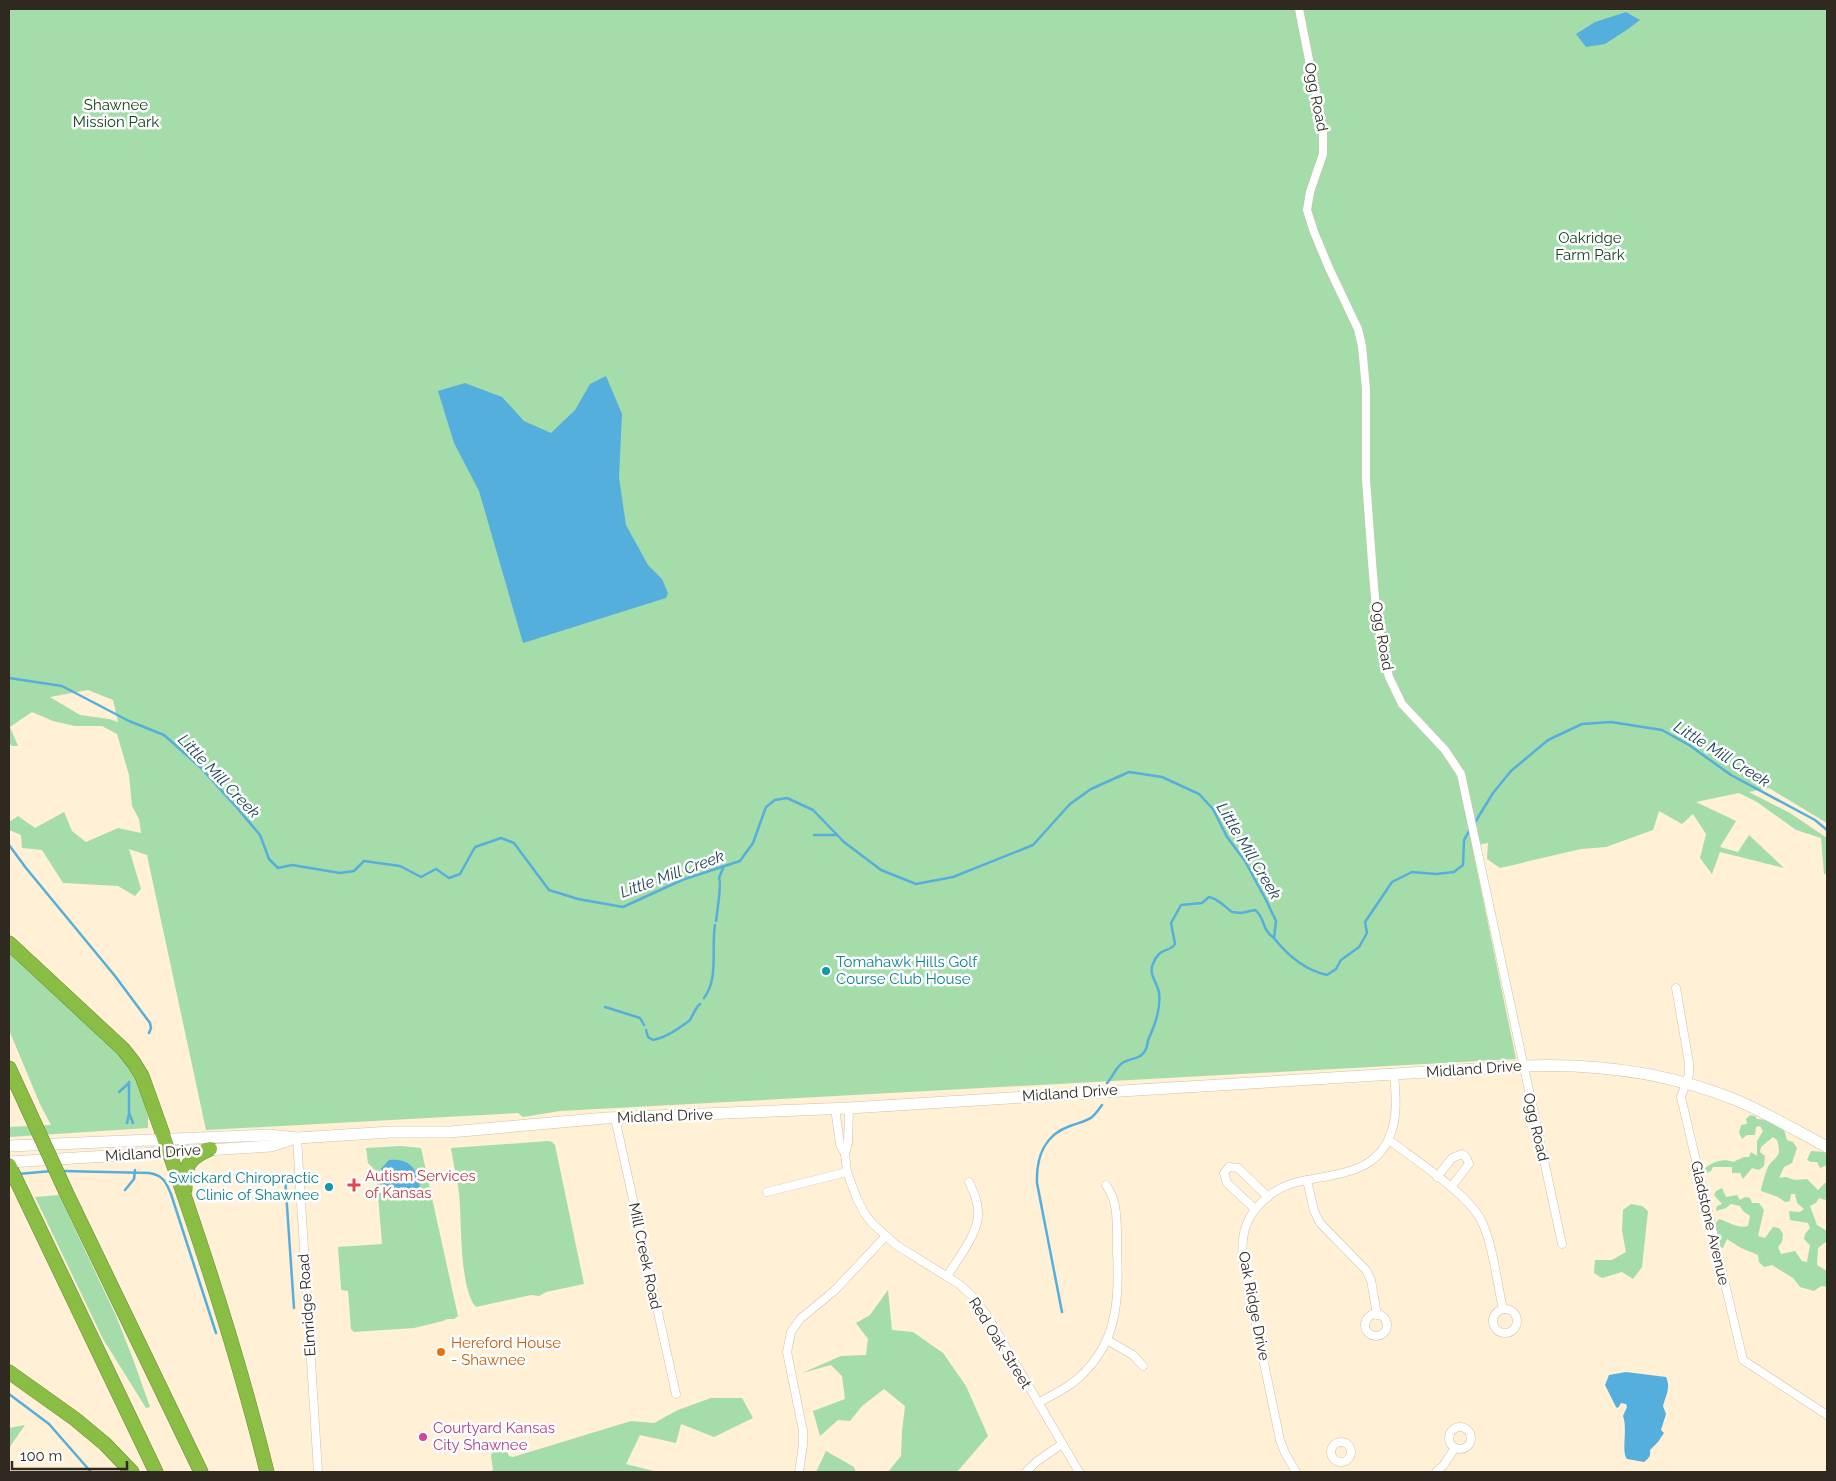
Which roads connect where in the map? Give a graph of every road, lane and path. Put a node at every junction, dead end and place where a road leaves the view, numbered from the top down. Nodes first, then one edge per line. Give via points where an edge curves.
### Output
1 (1299, 9) edge
2 (9, 943) edge
3 (1676, 988) dead end
4 (1523, 1066) junction
5 (9, 1068) edge
6 (1394, 1075) junction
7 (1686, 1084) junction
8 (835, 1108) junction
9 (849, 1108) junction
10 (615, 1118) junction
11 (297, 1138) junction
12 (1389, 1140) junction
13 (166, 1145) junction
14 (9, 1146) edge
15 (1827, 1147) edge
16 (210, 1149) junction
17 (845, 1154) junction
18 (9, 1164) edge
19 (847, 1172) junction
20 (1437, 1176) junction
21 (1307, 1180) junction
22 (969, 1182) dead end
23 (1106, 1184) dead end
24 (1451, 1187) junction
25 (767, 1192) dead end
26 (1268, 1197) junction
27 (185, 1198) junction
28 (1255, 1209) junction
29 (886, 1236) junction
30 (1562, 1244) dead end
31 (948, 1275) junction
32 (1503, 1309) dead end
33 (1377, 1315) dead end
34 (1107, 1340) junction
35 (1143, 1366) dead end
36 (9, 1372) edge
37 (676, 1394) dead end
38 (1038, 1403) junction
39 (1827, 1415) edge
40 (1062, 1444) junction
41 (1455, 1448) dead end
42 (1340, 1462) dead end
43 (132, 1472) edge
44 (156, 1472) edge
45 (200, 1472) edge
46 (266, 1472) edge
47 (318, 1472) edge
48 (799, 1472) edge
49 (1026, 1472) edge
50 (1079, 1472) edge
51 (1296, 1472) edge
52 (1340, 1472) edge
53 (1436, 1472) edge

1 - 4 street, Ogg Road via 1323,131 1323,154 1307,210 1358,329 1362,346 1372,562 1384,656 1389,677 1402,704 1456,764 1464,786
2 - 13 highway via 134,1063 142,1076
3 - 7 street, Gladstone Avenue via 1690,1063
4 - 6 main road, Midland Drive
4 - 7 main road, Midland Drive via 1602,1066
4 - 30 street, Ogg Road
5 - 45 highway, bridge
6 - 9 main road, Midland Drive
6 - 12 street, Oak Ridge Drive via 1396,1114
7 - 15 main road, Midland Drive via 1742,1103
7 - 39 street, Gladstone Avenue via 1681,1097 1743,1360
8 - 9 main road, Midland Drive
8 - 10 main road, Midland Drive
8 - 17 street via 840,1144
9 - 17 street, Red Oak Street
10 - 11 main road, Midland Drive via 450,1132
10 - 37 street, Mill Creek Road
11 - 13 main road, Midland Drive via 269,1135
11 - 16 main road, Midland Drive via 271,1146
11 - 47 street, Elmridge Road
12 - 20 street
12 - 21 street, Oak Ridge Drive via 1363,1166 1335,1176
13 - 14 main road, Midland Drive
13 - 16 main road, Midland Drive
13 - 18 main road, Midland Drive
13 - 27 highway
16 - 27 highway via 194,1158 186,1168
17 - 19 street, Red Oak Street
18 - 44 highway
19 - 25 street
19 - 29 street, Red Oak Street via 865,1214
20 - 24 street
20 - 24 street via 1452,1158 1462,1154 1466,1157 1469,1164 1466,1170
21 - 26 street, Oak Ridge Drive via 1280,1188
21 - 33 street via 1320,1222 1366,1270
22 - 31 street via 976,1198 976,1227
23 - 34 street via 1115,1203 1118,1274 1114,1324
24 - 32 street via 1482,1221
26 - 28 street, Oak Ridge Drive
26 - 28 street via 1238,1168 1229,1167 1224,1174 1227,1182
27 - 46 highway via 236,1357
28 - 51 street, Oak Ridge Drive via 1246,1223 1243,1236 1243,1262 1280,1440
29 - 31 street, Red Oak Street
29 - 48 street via 834,1291 800,1319 791,1332 787,1352 803,1431
31 - 38 street, Red Oak Street via 982,1308
34 - 35 street via 1133,1354
34 - 38 street via 1090,1367 1071,1384
36 - 43 highway via 75,1419
38 - 40 street, Red Oak Street
40 - 49 street
40 - 50 street, Red Oak Street
41 - 53 street
42 - 52 street

